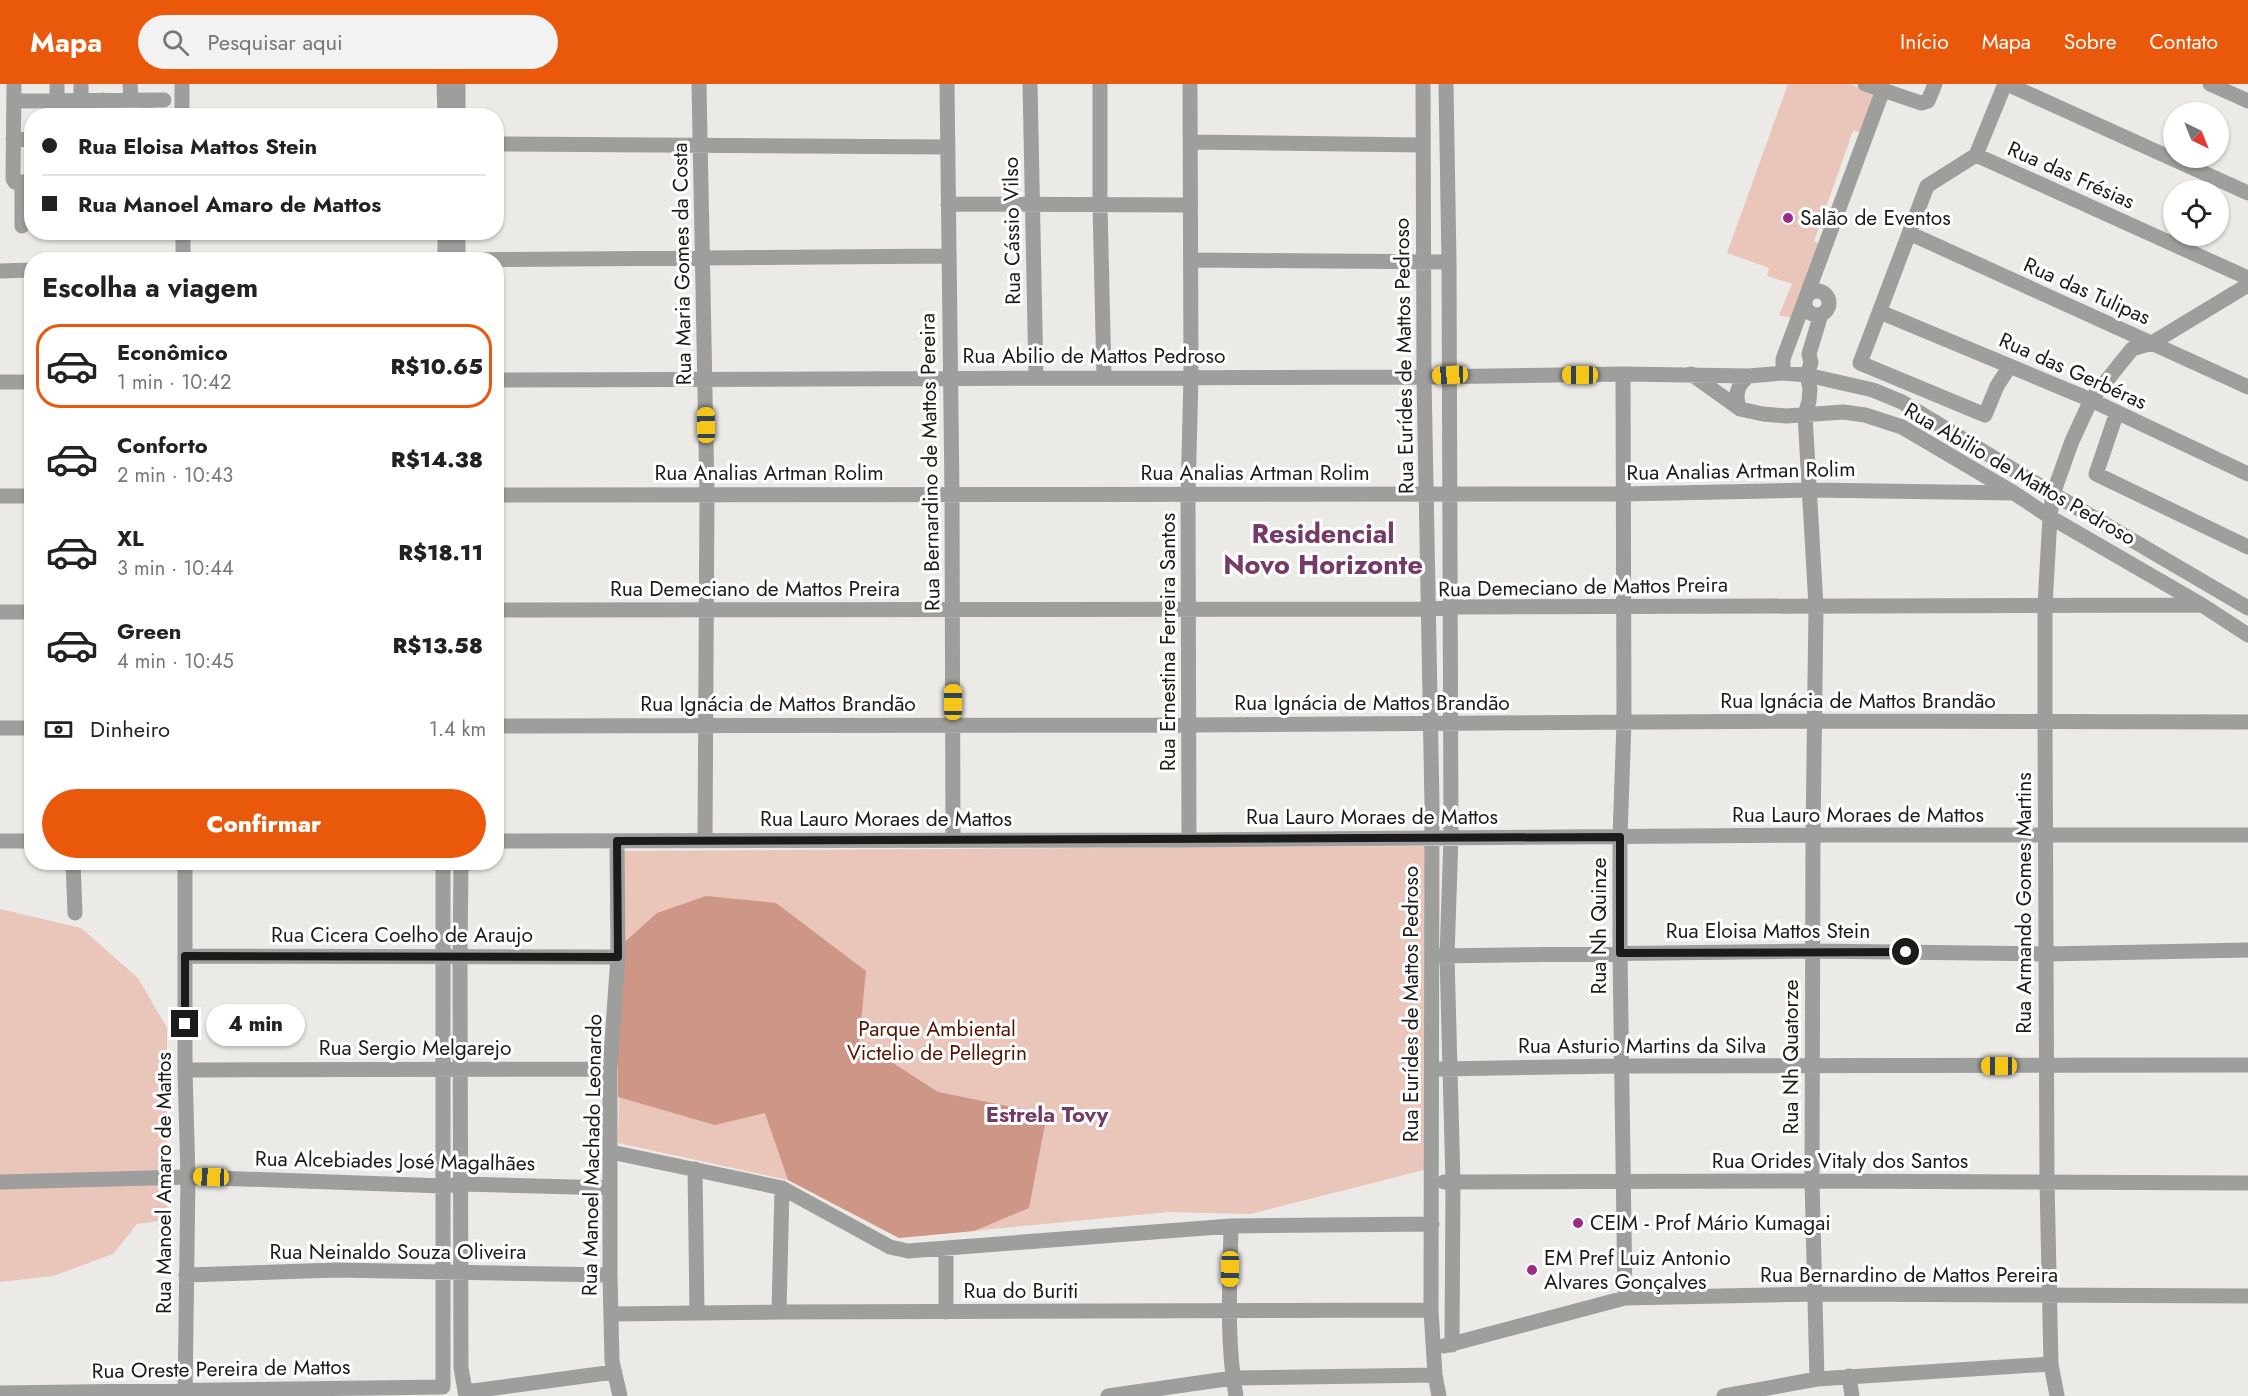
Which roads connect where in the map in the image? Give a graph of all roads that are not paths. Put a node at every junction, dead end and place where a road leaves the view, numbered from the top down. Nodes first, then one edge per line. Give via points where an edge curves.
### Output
1 (57, 84) edge
2 (81, 84) edge
3 (130, 84) edge
4 (182, 84) edge
5 (444, 84) edge
6 (458, 84) edge
7 (699, 84) edge
8 (947, 84) edge
9 (1030, 84) edge
10 (1100, 84) edge
11 (1190, 84) edge
12 (1423, 84) edge
13 (1446, 84) edge
14 (1865, 84) edge
15 (1935, 84) edge
16 (2006, 84) edge
17 (2210, 84) edge
18 (1882, 90) junction
19 (10, 98) edge
20 (81, 100) junction
21 (130, 100) junction
22 (147, 100) junction
23 (164, 100) dead end
24 (2248, 101) edge
25 (50, 108) edge
26 (58, 108) edge
27 (63, 108) edge
28 (104, 108) edge
29 (147, 108) edge
30 (182, 108) edge
31 (445, 108) edge
32 (458, 108) edge
33 (13, 139) junction
34 (24, 140) edge
35 (1190, 142) junction
36 (504, 144) edge
37 (1423, 145) junction
38 (701, 147) junction
39 (947, 147) junction
40 (1976, 155) junction
41 (6, 162) edge
42 (24, 182) edge
43 (2248, 193) edge
44 (948, 204) junction
45 (1100, 204) junction
46 (1031, 205) junction
47 (1190, 205) junction
48 (24, 208) edge
49 (22, 226) dead end
50 (1909, 233) junction
51 (1824, 246) junction
52 (949, 256) junction
53 (702, 258) junction
54 (504, 259) edge
55 (1191, 260) junction
56 (1423, 262) junction
57 (1449, 262) junction
58 (24, 270) edge
59 (0, 271) edge
60 (2248, 278) edge
61 (2248, 285) edge
62 (1806, 301) junction
63 (1825, 308) junction
64 (1880, 312) junction
65 (2152, 343) junction
66 (1787, 349) junction
67 (1809, 354) junction
68 (2010, 366) junction
69 (1783, 373) junction
70 (1623, 374) junction
71 (1691, 374) junction
72 (1450, 375) junction
73 (1806, 375) junction
74 (1191, 376) junction
75 (1749, 376) junction
76 (1036, 377) junction
77 (1104, 377) junction
78 (1424, 377) junction
79 (951, 378) junction
80 (705, 379) junction
81 (504, 380) edge
82 (0, 382) edge
83 (24, 382) edge
84 (2248, 387) edge
85 (2089, 399) junction
86 (1740, 409) junction
87 (2117, 412) junction
88 (1805, 415) junction
89 (2248, 474) edge
90 (1810, 490) junction
91 (1427, 493) junction
92 (2014, 493) junction
93 (2051, 493) junction
94 (707, 494) junction
95 (952, 494) junction
96 (1450, 494) junction
97 (1624, 494) junction
98 (504, 495) edge
99 (1188, 495) junction
100 (0, 496) edge
101 (24, 496) edge
102 (2050, 518) junction
103 (2248, 548) edge
104 (2202, 604) junction
105 (2045, 605) junction
106 (1816, 606) junction
107 (1450, 607) junction
108 (1624, 607) junction
109 (2248, 608) edge
110 (952, 609) junction
111 (1188, 609) junction
112 (1428, 609) junction
113 (504, 610) edge
114 (706, 610) junction
115 (0, 612) edge
116 (24, 612) edge
117 (2248, 635) edge
118 (1814, 721) junction
119 (1624, 722) junction
120 (2045, 722) junction
121 (2248, 722) edge
122 (1451, 723) junction
123 (1430, 724) junction
124 (706, 725) junction
125 (953, 725) junction
126 (1189, 725) junction
127 (504, 726) edge
128 (0, 728) edge
129 (24, 728) edge
130 (1813, 835) junction
131 (2248, 835) edge
132 (2045, 836) junction
133 (1431, 837) junction
134 (1451, 837) junction
135 (1620, 837) junction
136 (705, 840) junction
137 (953, 840) junction
138 (1189, 840) junction
139 (0, 841) edge
140 (24, 841) edge
141 (504, 841) edge
142 (617, 841) junction
143 (73, 870) edge
144 (185, 870) edge
145 (443, 870) edge
146 (461, 870) edge
147 (75, 913) dead end
148 (2248, 950) edge
149 (1812, 951) junction
150 (1620, 953) junction
151 (2046, 954) junction
152 (185, 956) junction
153 (442, 956) junction
154 (1448, 956) junction
155 (460, 957) junction
156 (618, 957) junction
157 (1432, 957) junction
158 (2248, 1065) edge
159 (1621, 1066) junction
160 (1813, 1066) junction
161 (2046, 1066) junction
162 (444, 1069) junction
163 (460, 1069) junction
164 (610, 1069) junction
165 (1450, 1069) junction
166 (185, 1070) junction
167 (1432, 1070) junction
168 (611, 1152) junction
169 (695, 1169) junction
170 (188, 1177) junction
171 (1812, 1181) junction
172 (0, 1182) edge
173 (1453, 1182) junction
174 (1625, 1182) junction
175 (2047, 1182) junction
176 (1432, 1183) junction
177 (2248, 1183) edge
178 (462, 1184) junction
179 (444, 1185) junction
180 (610, 1188) junction
181 (782, 1188) junction
182 (1432, 1224) junction
183 (1231, 1226) junction
184 (945, 1249) junction
185 (444, 1272) junction
186 (462, 1273) junction
187 (186, 1275) junction
188 (610, 1275) junction
189 (1815, 1294) junction
190 (2050, 1296) junction
191 (2248, 1296) edge
192 (1625, 1298) junction
193 (1431, 1311) junction
194 (697, 1312) junction
195 (779, 1312) junction
196 (946, 1312) junction
197 (1229, 1312) junction
198 (611, 1314) junction
199 (1452, 1345) junction
200 (1433, 1348) junction
201 (2051, 1364) junction
202 (614, 1372) junction
203 (1435, 1375) junction
204 (1849, 1376) junction
205 (1233, 1378) junction
206 (1817, 1379) junction
207 (358, 1392) edge
208 (9, 1394) edge
209 (185, 1394) edge
210 (466, 1394) edge
211 (620, 1396) edge
212 (1108, 1396) edge
213 (1236, 1396) edge
214 (1438, 1396) edge
215 (1724, 1396) edge
216 (1852, 1396) edge
217 (2057, 1396) edge

1 - 26 street
2 - 20 street
3 - 21 street
4 - 30 street
5 - 31 street
6 - 32 street
7 - 38 street, Rua Maria Gomes da Costa
8 - 39 street, Rua Bernardino de Mattos Pereira
9 - 46 street, Rua Cássio Vilso
10 - 45 street
11 - 35 street, Rua Ernestina Ferreira Santos
12 - 37 street, Rua Eurídes de Mattos Pedroso
13 - 57 street, Rua Eurídes de Mattos Pedroso
14 - 18 street
15 - 18 street via 1928,101 1921,103
16 - 40 street
16 - 43 street
17 - 24 street
18 - 51 street
19 - 25 street
19 - 33 street
20 - 27 street
20 - 28 street
21 - 22 street
21 - 28 street
22 - 23 street
22 - 29 street
33 - 34 street
33 - 41 street
35 - 37 street
35 - 47 street, Rua Ernestina Ferreira Santos
36 - 38 street
37 - 56 street, Rua Eurídes de Mattos Pedroso
38 - 39 street
38 - 53 street, Rua Maria Gomes da Costa
39 - 44 street, Rua Bernardino de Mattos Pereira
40 - 50 street via 1927,186
40 - 60 street, Rua das Frésias
41 - 42 street via 15,182
44 - 46 street
44 - 52 street, Rua Bernardino de Mattos Pereira
45 - 46 street
45 - 47 street
45 - 77 street
46 - 76 street, Rua Cássio Vilso
47 - 55 street, Rua Ernestina Ferreira Santos
48 - 49 street
50 - 64 street
50 - 65 street, Rua das Tulipas
51 - 62 street
51 - 63 street
52 - 53 street
52 - 79 street, Rua Bernardino de Mattos Pereira
53 - 54 street
53 - 80 street, Rua Maria Gomes da Costa
55 - 56 street
55 - 74 street, Rua Ernestina Ferreira Santos
56 - 57 street
56 - 78 street, Rua Eurídes de Mattos Pedroso
57 - 72 street, Rua Eurídes de Mattos Pedroso
58 - 59 street
61 - 65 street, Rua Armando Gomes Martins
62 - 63 street via 1817,291 1825,294
62 - 66 street
63 - 67 street
64 - 68 street, Rua das Gerbéras
64 - 68 street via 1860,363 1985,415
65 - 84 street, Rua das Tulipas
65 - 85 street, Rua Armando Gomes Martins via 2132,349
66 - 67 street
66 - 69 street
67 - 73 street via 1811,363
68 - 85 street, Rua das Gerbéras
69 - 73 street, Rua Abilio de Mattos Pedroso
69 - 75 street, Rua Abilio de Mattos Pedroso
70 - 71 street, Rua Abilio de Mattos Pedroso
70 - 72 street, Rua Abilio de Mattos Pedroso
70 - 97 street, Rua Nh Quinze
71 - 75 street, Rua Abilio de Mattos Pedroso
71 - 86 street, Rua Abilio de Mattos Pedroso
72 - 78 street, Rua Abilio de Mattos Pedroso
72 - 96 street, Rua Eurídes de Mattos Pedroso
73 - 88 street, Rua Nh Quatorze via 1810,389
73 - 93 street, Rua Abilio de Mattos Pedroso via 1873,390 1902,402
74 - 77 street, Rua Abilio de Mattos Pedroso
74 - 78 street, Rua Abilio de Mattos Pedroso
74 - 99 street, Rua Ernestina Ferreira Santos
75 - 86 street via 1742,380 1737,393
76 - 77 street, Rua Abilio de Mattos Pedroso
76 - 79 street, Rua Abilio de Mattos Pedroso
78 - 91 street, Rua Eurídes de Mattos Pedroso
79 - 80 street, Rua Abilio de Mattos Pedroso
79 - 95 street, Rua Bernardino de Mattos Pereira
80 - 81 street, Rua Abilio de Mattos Pedroso
80 - 94 street, Rua Maria Gomes da Costa
82 - 83 street
85 - 87 street, Rua das Gerbéras
85 - 93 street, Rua Armando Gomes Martins
86 - 88 street, Rua Abilio de Mattos Pedroso
87 - 89 street, Rua das Gerbéras
87 - 103 street via 2096,474
88 - 90 street, Rua Nh Quatorze
88 - 92 street, Rua Abilio de Mattos Pedroso via 1843,412 1883,419
90 - 92 street, Rua Analias Artman Rolim
90 - 97 street, Rua Analias Artman Rolim
90 - 106 street, Rua Nh Quatorze
91 - 96 street, Rua Analias Artman Rolim
91 - 99 street, Rua Analias Artman Rolim
91 - 112 street, Rua Eurídes de Mattos Pedroso
92 - 102 street, Rua Abilio de Mattos Pedroso
93 - 102 street, Rua Armando Gomes Martins
93 - 109 street, Rua Abilio de Mattos Pedroso
94 - 95 street, Rua Analias Artman Rolim
94 - 98 street, Rua Analias Artman Rolim
94 - 114 street, Rua Maria Gomes da Costa
95 - 99 street, Rua Analias Artman Rolim
95 - 110 street, Rua Bernardino de Mattos Pereira
96 - 97 street, Rua Analias Artman Rolim
96 - 107 street, Rua Eurídes de Mattos Pedroso
97 - 108 street, Rua Nh Quinze
99 - 111 street, Rua Ernestina Ferreira Santos
100 - 101 street
102 - 104 street, Rua Abilio de Mattos Pedroso
102 - 105 street, Rua Armando Gomes Martins
104 - 105 street, Rua Demeciano de Mattos Preira
104 - 117 street, Rua Abilio de Mattos Pedroso
105 - 106 street, Rua Demeciano de Mattos Preira
105 - 120 street, Rua Armando Gomes Martins
106 - 108 street, Rua Demeciano de Mattos Preira
106 - 118 street, Rua Nh Quatorze
107 - 108 street, Rua Demeciano de Mattos Preira
107 - 112 street, Rua Demeciano de Mattos Preira
107 - 122 street, Rua Eurídes de Mattos Pedroso
108 - 119 street, Rua Nh Quinze
110 - 111 street, Rua Demeciano de Mattos Preira
110 - 114 street, Rua Demeciano de Mattos Preira
110 - 125 street, Rua Bernardino de Mattos Pereira
111 - 112 street, Rua Demeciano de Mattos Preira
111 - 126 street, Rua Ernestina Ferreira Santos
112 - 123 street, Rua Eurídes de Mattos Pedroso
113 - 114 street, Rua Demeciano de Mattos Preira
114 - 124 street, Rua Maria Gomes da Costa
115 - 116 street
118 - 119 street, Rua Ignácia de Mattos Brandão
118 - 120 street, Rua Ignácia de Mattos Brandão
118 - 130 street, Rua Nh Quatorze
119 - 122 street, Rua Ignácia de Mattos Brandão
119 - 135 street, Rua Nh Quinze
120 - 121 street, Rua Ignácia de Mattos Brandão
120 - 132 street, Rua Armando Gomes Martins
122 - 123 street, Rua Ignácia de Mattos Brandão
122 - 134 street, Rua Eurídes de Mattos Pedroso
123 - 126 street, Rua Ignácia de Mattos Brandão
123 - 133 street, Rua Eurídes de Mattos Pedroso
124 - 125 street, Rua Ignácia de Mattos Brandão
124 - 127 street, Rua Ignácia de Mattos Brandão
124 - 136 street, Rua Maria Gomes da Costa
125 - 126 street, Rua Ignácia de Mattos Brandão
125 - 137 street, Rua Bernardino de Mattos Pereira
126 - 138 street, Rua Ernestina Ferreira Santos
128 - 129 street
130 - 132 street, Rua Lauro Moraes de Mattos
130 - 135 street, Rua Lauro Moraes de Mattos
130 - 149 street, Rua Nh Quatorze
131 - 132 street, Rua Lauro Moraes de Mattos
132 - 151 street, Rua Armando Gomes Martins
133 - 134 street, Rua Lauro Moraes de Mattos
133 - 138 street, Rua Lauro Moraes de Mattos
133 - 157 street, Rua Eurídes de Mattos Pedroso
134 - 135 street, Rua Lauro Moraes de Mattos
134 - 154 street, Rua Eurídes de Mattos Pedroso
135 - 150 street, Rua Nh Quinze
136 - 137 street, Rua Lauro Moraes de Mattos
136 - 142 street, Rua Lauro Moraes de Mattos
137 - 138 street, Rua Lauro Moraes de Mattos
139 - 140 street
141 - 142 street, Rua Lauro Moraes de Mattos
142 - 156 street, Rua Manoel Machado Leonardo
143 - 147 street
144 - 152 street, Rua Manoel Amaro de Mattos
145 - 153 street
146 - 155 street
148 - 151 street, Rua Eloisa Mattos Stein
149 - 150 street, Rua Eloisa Mattos Stein
149 - 151 street, Rua Eloisa Mattos Stein
149 - 160 street, Rua Nh Quatorze
150 - 154 street, Rua Eloisa Mattos Stein
150 - 159 street, Rua Nh Quinze
151 - 161 street, Rua Armando Gomes Martins
152 - 153 street, Rua Cicera Coelho de Araujo
152 - 166 street, Rua Manoel Amaro de Mattos
153 - 155 street, Rua Cicera Coelho de Araujo
153 - 162 street
154 - 157 street, Rua Eloisa Mattos Stein
154 - 165 street, Rua Eurídes de Mattos Pedroso
155 - 156 street, Rua Cicera Coelho de Araujo
155 - 163 street
156 - 164 street, Rua Manoel Machado Leonardo
157 - 167 street, Rua Eurídes de Mattos Pedroso
158 - 161 street, Rua Asturio Martins da Silva
159 - 160 street, Rua Asturio Martins da Silva
159 - 165 street, Rua Asturio Martins da Silva
159 - 174 street, Rua Nh Quinze
160 - 161 street, Rua Asturio Martins da Silva
160 - 171 street, Rua Nh Quatorze
161 - 175 street, Rua Armando Gomes Martins
162 - 163 street, Rua Sergio Melgarejo
162 - 166 street, Rua Sergio Melgarejo
162 - 179 street
163 - 164 street, Rua Sergio Melgarejo
163 - 178 street
164 - 168 street, Rua Manoel Machado Leonardo
165 - 167 street, Rua Asturio Martins da Silva
165 - 173 street, Rua Eurídes de Mattos Pedroso
166 - 170 street, Rua Manoel Amaro de Mattos
167 - 176 street, Rua Eurídes de Mattos Pedroso
168 - 169 street
168 - 180 street, Rua Manoel Machado Leonardo
169 - 181 street
169 - 194 street
170 - 172 street, Rua Alcebiades José Magalhães
170 - 179 street, Rua Alcebiades José Magalhães
170 - 187 street, Rua Manoel Amaro de Mattos
171 - 174 street, Rua Orides Vitaly dos Santos
171 - 175 street, Rua Orides Vitaly dos Santos
171 - 189 street, Rua Nh Quatorze
173 - 174 street, Rua Orides Vitaly dos Santos
173 - 176 street, Rua Orides Vitaly dos Santos
173 - 199 street, Rua Eurídes de Mattos Pedroso
174 - 192 street, Rua Nh Quinze
175 - 177 street, Rua Orides Vitaly dos Santos
175 - 190 street, Rua Armando Gomes Martins
176 - 182 street, Rua Eurídes de Mattos Pedroso
178 - 179 street, Rua Alcebiades José Magalhães
178 - 180 street, Rua Alcebiades José Magalhães
178 - 186 street
179 - 185 street
180 - 188 street, Rua Manoel Machado Leonardo
181 - 184 street via 890,1247 908,1251
181 - 195 street
182 - 183 street
182 - 193 street, Rua Eurídes de Mattos Pedroso
183 - 184 street
183 - 197 street
184 - 196 street
185 - 186 street, Rua Neinaldo Souza Oliveira
185 - 187 street, Rua Neinaldo Souza Oliveira via 336,1270
185 - 207 street, Rua Oreste Pereira de Mattos via 443,1387
186 - 188 street, Rua Neinaldo Souza Oliveira
186 - 210 street via 461,1368
187 - 209 street, Rua Manoel Amaro de Mattos
188 - 198 street, Rua Manoel Machado Leonardo
189 - 190 street, Rua Bernardino de Mattos Pereira
189 - 192 street, Rua Bernardino de Mattos Pereira
189 - 206 street, Rua Nh Quatorze
190 - 191 street, Rua Bernardino de Mattos Pereira
190 - 201 street, Rua Armando Gomes Martins
192 - 199 street, Rua Bernardino de Mattos Pereira
193 - 197 street, Rua do Buriti
193 - 200 street, Rua Eurídes de Mattos Pedroso
194 - 195 street, Rua do Buriti
194 - 198 street, Rua do Buriti
195 - 196 street, Rua do Buriti
196 - 197 street, Rua do Buriti
197 - 205 street
198 - 202 street, Rua Manoel Machado Leonardo
199 - 200 street, Rua Bernardino de Mattos Pereira
200 - 203 street, Rua Eurídes de Mattos Pedroso
201 - 204 street
201 - 217 street, Rua Armando Gomes Martins
202 - 210 street
202 - 211 street, Rua Manoel Machado Leonardo
203 - 205 street
203 - 214 street, Rua Eurídes de Mattos Pedroso
204 - 206 street
204 - 216 street
205 - 212 street
205 - 213 street
206 - 215 street
207 - 209 street, Rua Oreste Pereira de Mattos
208 - 209 street, Rua Oreste Pereira de Mattos

